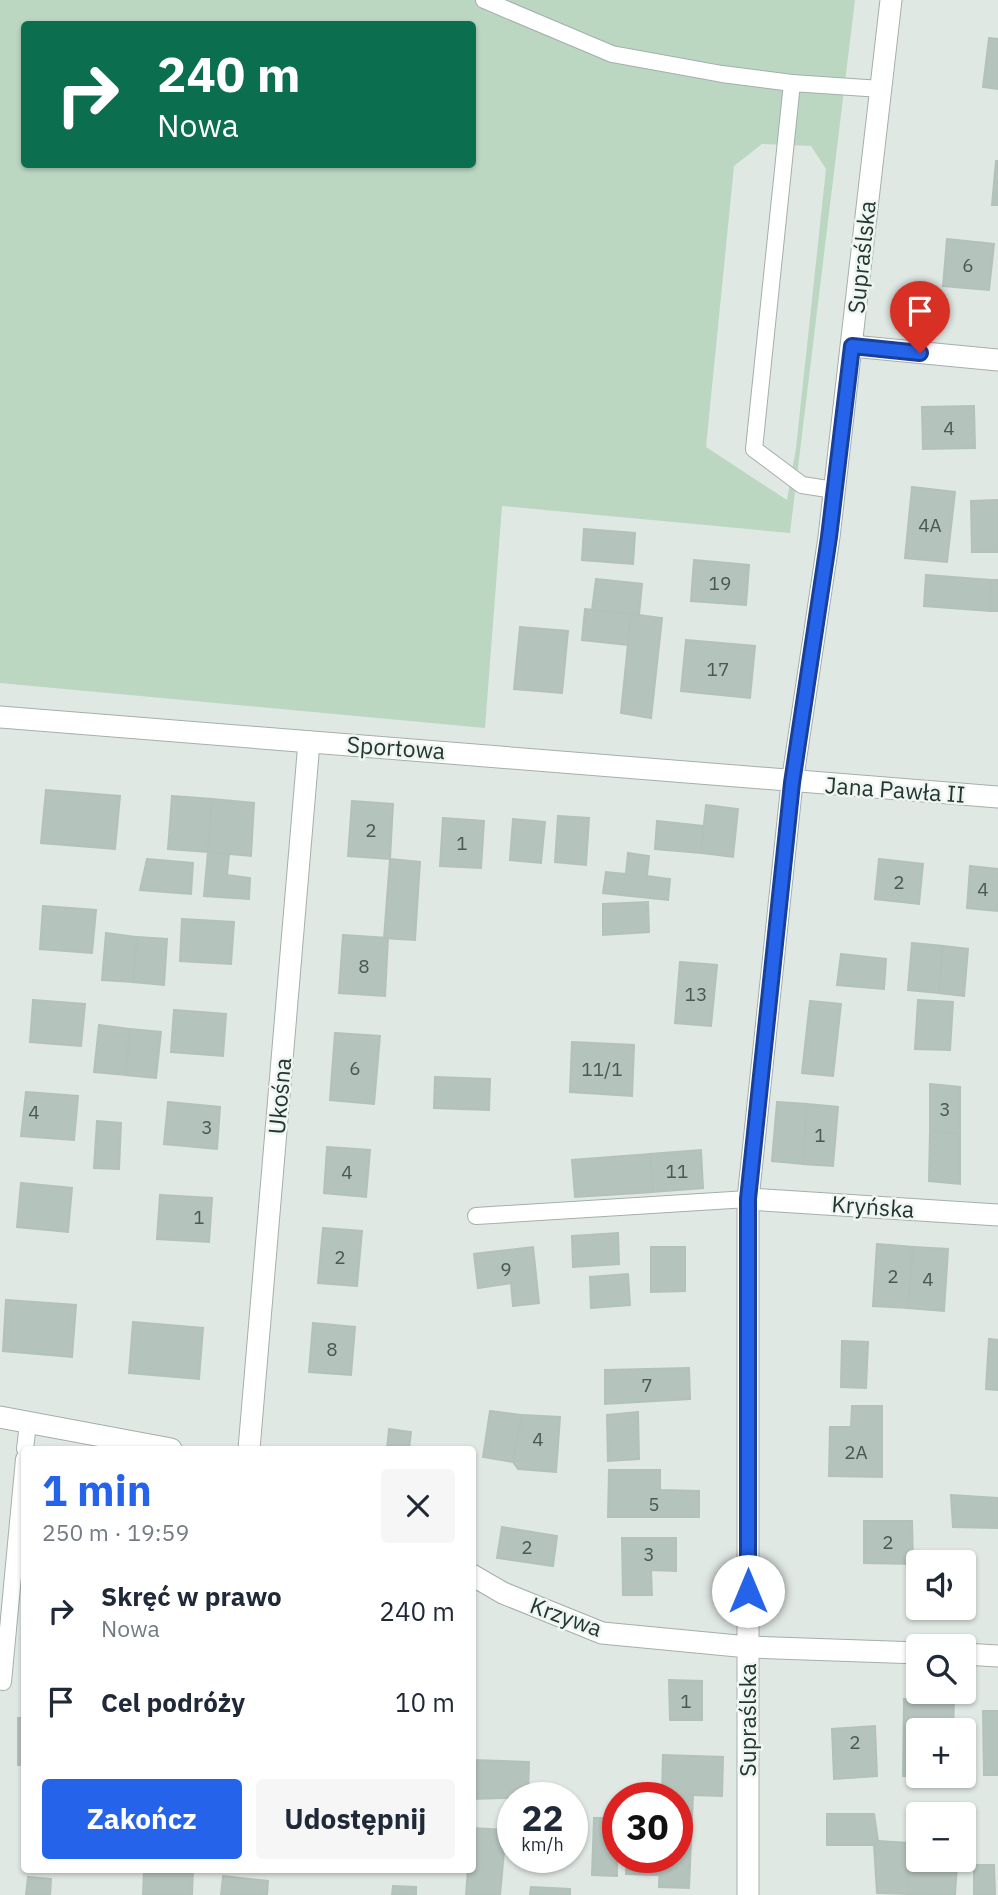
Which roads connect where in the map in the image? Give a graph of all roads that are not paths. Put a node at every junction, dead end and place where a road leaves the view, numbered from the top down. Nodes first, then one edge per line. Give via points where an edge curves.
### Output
1 (484, 0) edge
2 (891, 0) edge
3 (792, 83) junction
4 (881, 89) junction
5 (852, 346) junction
6 (998, 360) edge
7 (834, 490) junction
8 (0, 717) edge
9 (309, 742) junction
10 (792, 783) junction
11 (998, 797) edge
12 (748, 1199) junction
13 (998, 1215) edge
14 (476, 1216) dead end
15 (0, 1417) edge
16 (28, 1423) junction
17 (26, 1446) edge
18 (154, 1446) edge
19 (249, 1446) edge
20 (21, 1491) edge
21 (476, 1577) edge
22 (748, 1647) junction
23 (906, 1653) edge
24 (976, 1655) edge
25 (998, 1656) edge
26 (3, 1682) dead end
27 (748, 1895) edge

1 - 3 lane via 612,54
2 - 4 street, Supraślska
3 - 4 lane
3 - 7 lane via 754,449 802,485
4 - 5 street, Supraślska
5 - 6 street
5 - 7 street, Supraślska
7 - 10 street, Supraślska
8 - 9 street, Sportowa
9 - 10 street, Sportowa
9 - 19 street, Ukośna
10 - 11 street, Jana Pawła II
10 - 12 street, Supraślska
12 - 13 street, Kryńska
12 - 14 lane
12 - 22 street, Supraślska
15 - 16 street
16 - 17 lane
16 - 18 street
20 - 26 lane
21 - 22 street, Krzywa via 602,1633
22 - 23 street, Krzywa
22 - 27 street, Supraślska
24 - 25 street

